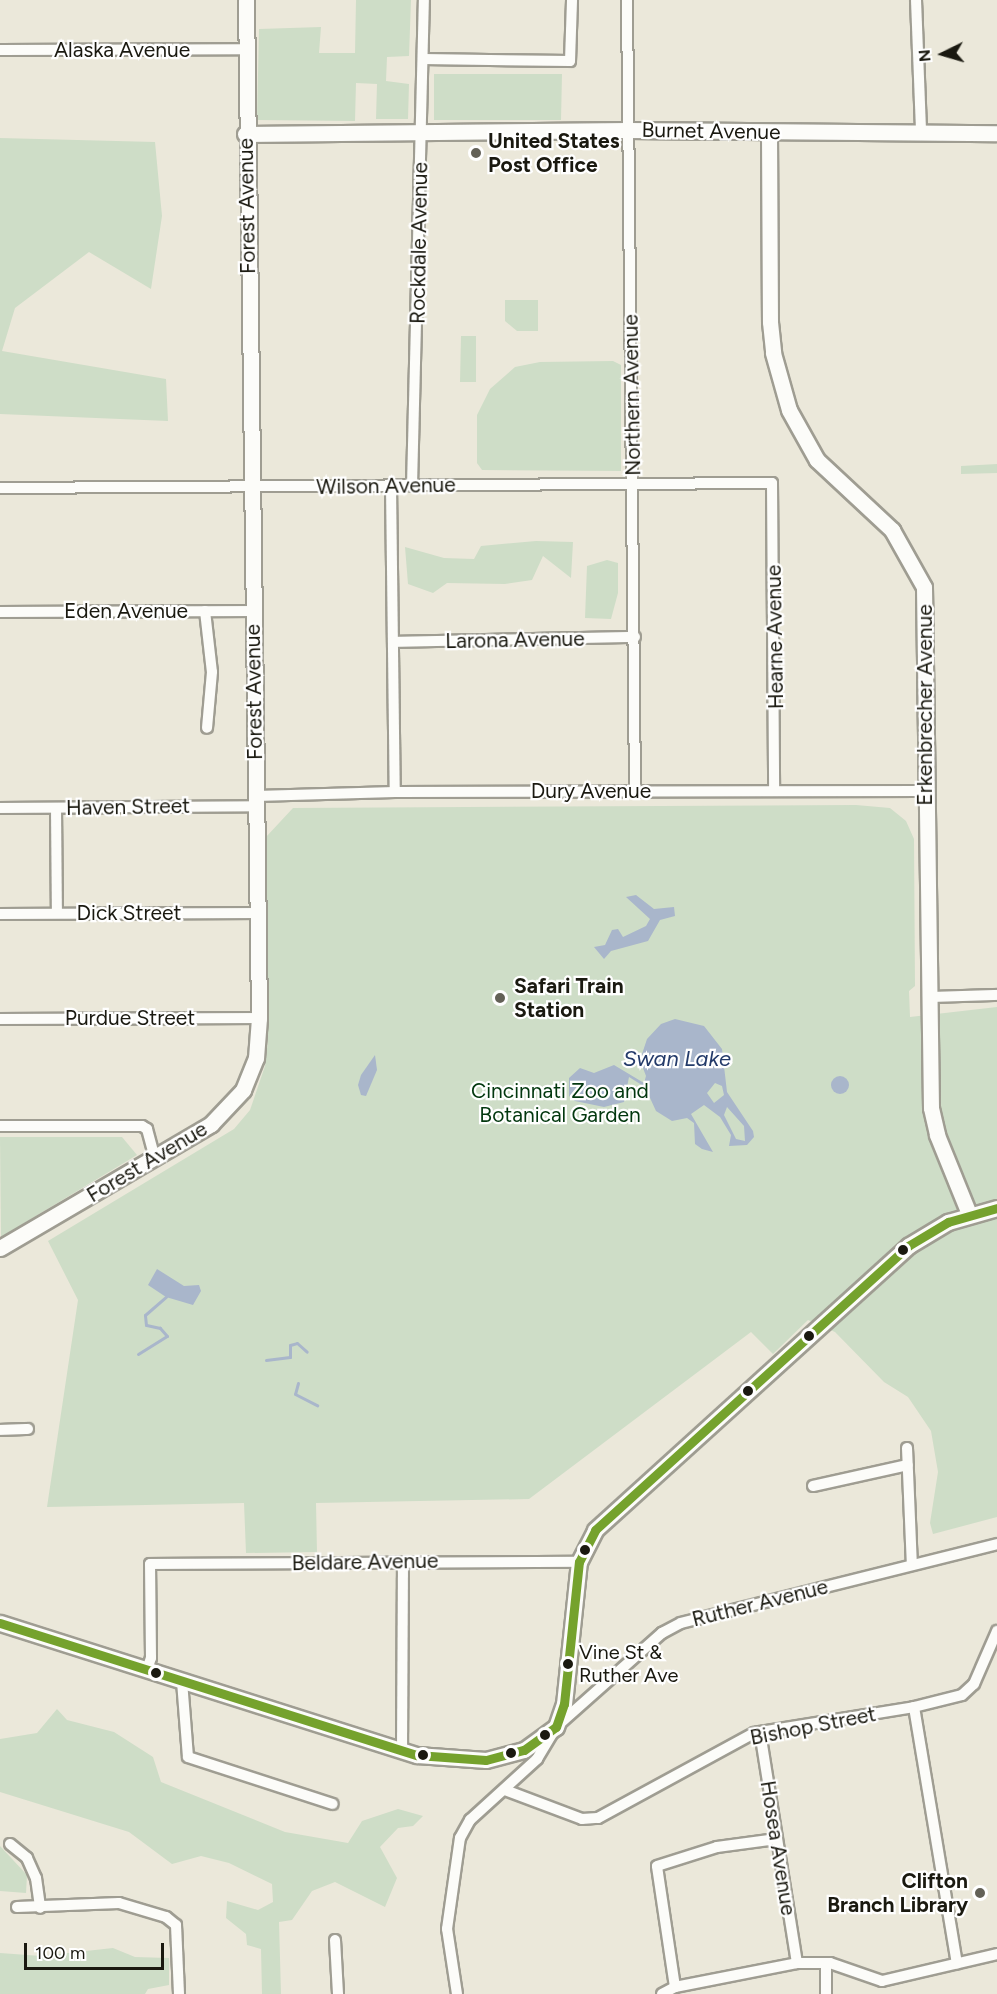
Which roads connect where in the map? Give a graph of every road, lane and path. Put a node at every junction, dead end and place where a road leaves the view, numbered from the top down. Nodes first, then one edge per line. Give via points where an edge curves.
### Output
1 (246, 0) edge
2 (424, 0) edge
3 (572, 0) edge
4 (627, 0) edge
5 (916, 0) edge
6 (245, 49) junction
7 (0, 50) edge
8 (423, 59) junction
9 (628, 130) junction
10 (921, 132) junction
11 (997, 132) edge
12 (421, 133) junction
13 (769, 133) junction
14 (245, 134) junction
15 (633, 483) junction
16 (772, 483) joint
17 (391, 486) junction
18 (412, 486) junction
19 (0, 488) edge
20 (253, 488) junction
21 (205, 611) junction
22 (253, 611) junction
23 (0, 612) edge
24 (636, 637) junction
25 (394, 642) junction
26 (207, 728) dead end
27 (634, 791) junction
28 (774, 791) junction
29 (926, 791) junction
30 (395, 792) junction
31 (256, 801) junction
32 (0, 808) edge
33 (56, 808) junction
34 (57, 913) junction
35 (258, 913) junction
36 (0, 914) edge
37 (997, 995) edge
38 (928, 997) junction
39 (259, 1018) junction
40 (0, 1019) edge
41 (0, 1126) edge
42 (155, 1158) junction
43 (997, 1208) edge
44 (969, 1214) junction
45 (2, 1244) edge
46 (28, 1429) dead end
47 (0, 1430) edge
48 (907, 1448) dead end
49 (908, 1465) junction
50 (813, 1486) dead end
51 (997, 1544) edge
52 (403, 1562) junction
53 (579, 1562) junction
54 (912, 1565) junction
55 (0, 1623) edge
56 (997, 1631) edge
57 (147, 1670) junction
58 (182, 1681) junction
59 (914, 1707) junction
60 (556, 1727) junction
61 (760, 1732) junction
62 (402, 1751) junction
63 (505, 1791) junction
64 (333, 1804) dead end
65 (776, 1839) junction
66 (10, 1844) dead end
67 (17, 1907) dead end
68 (40, 1908) junction
69 (335, 1940) dead end
70 (997, 1954) edge
71 (797, 1963) junction
72 (826, 1963) junction
73 (957, 1963) junction
74 (675, 1987) junction
75 (179, 1994) edge
76 (338, 1994) edge
77 (457, 1994) edge
78 (663, 1994) edge
79 (826, 1994) edge

1 - 6 street, Forest Avenue
2 - 8 street, Rockdale Avenue
3 - 8 street via 570,61
4 - 9 street, Northern Avenue
5 - 10 street
6 - 7 street, Alaska Avenue
6 - 14 street, Forest Avenue
8 - 12 street, Rockdale Avenue
9 - 12 street, Burnet Avenue
9 - 13 street, Burnet Avenue
9 - 15 street, Northern Avenue
10 - 11 street, Burnet Avenue
10 - 13 street, Burnet Avenue
12 - 14 street, Burnet Avenue
12 - 18 street, Rockdale Avenue
13 - 29 street, Erkenbrecher Avenue via 771,322 778,377 789,411 817,460 892,530 924,587
14 - 20 street, Forest Avenue
15 - 16 street, Wilson Avenue
15 - 18 street, Wilson Avenue
15 - 24 street, Northern Avenue
16 - 28 street, Hearne Avenue
17 - 18 street, Wilson Avenue
17 - 20 street, Wilson Avenue
17 - 25 street
19 - 20 street, Wilson Avenue
20 - 22 street, Forest Avenue
21 - 22 street, Eden Avenue
21 - 23 street, Eden Avenue
21 - 26 street via 212,672
22 - 31 street, Forest Avenue
24 - 25 street, Larona Avenue
24 - 27 street, Northern Avenue
25 - 30 street
27 - 28 street, Dury Avenue
27 - 30 street, Dury Avenue
28 - 29 street, Dury Avenue
29 - 38 street, Erkenbrecher Avenue
30 - 31 street, Dury Avenue
31 - 33 street, Haven Street
31 - 35 street, Forest Avenue
32 - 33 street, Haven Street
33 - 34 street
34 - 35 street, Dick Street
34 - 36 street, Dick Street
35 - 39 street, Forest Avenue
37 - 38 street
38 - 44 street, Erkenbrecher Avenue via 931,1108 937,1136
39 - 40 street, Purdue Street
39 - 42 street, Forest Avenue via 256,1058 233,1104 211,1124
41 - 42 street via 142,1126 147,1129
42 - 45 street, Forest Avenue
43 - 44 street
44 - 53 street via 923,1235 887,1264 596,1530
46 - 47 street
48 - 49 street
49 - 50 street
49 - 54 street
51 - 54 street, Ruther Avenue
52 - 53 street, Beldare Avenue
52 - 57 street, Beldare Avenue via 150,1564 151,1658
52 - 62 street
53 - 60 street via 564,1704
54 - 60 street, Ruther Avenue via 671,1627
55 - 57 street
56 - 59 street, Bishop Street via 969,1690 952,1700
57 - 58 street
58 - 62 street
58 - 64 street via 188,1757
59 - 61 street, Bishop Street
59 - 73 street
60 - 62 street via 524,1750 486,1760 439,1759
60 - 63 street, Ruther Avenue via 537,1759
61 - 63 street, Bishop Street via 717,1750 589,1820
61 - 65 street, Hosea Avenue
63 - 77 street, Ruther Avenue via 470,1820 460,1838 447,1929
65 - 71 street, Hosea Avenue
65 - 74 street via 717,1847 657,1866
66 - 68 street via 27,1858 36,1878
67 - 68 street
68 - 75 street via 118,1903 166,1917 176,1925
69 - 76 street
70 - 73 street
71 - 72 street
71 - 74 street
72 - 73 street via 882,1981
72 - 79 street
74 - 78 street

